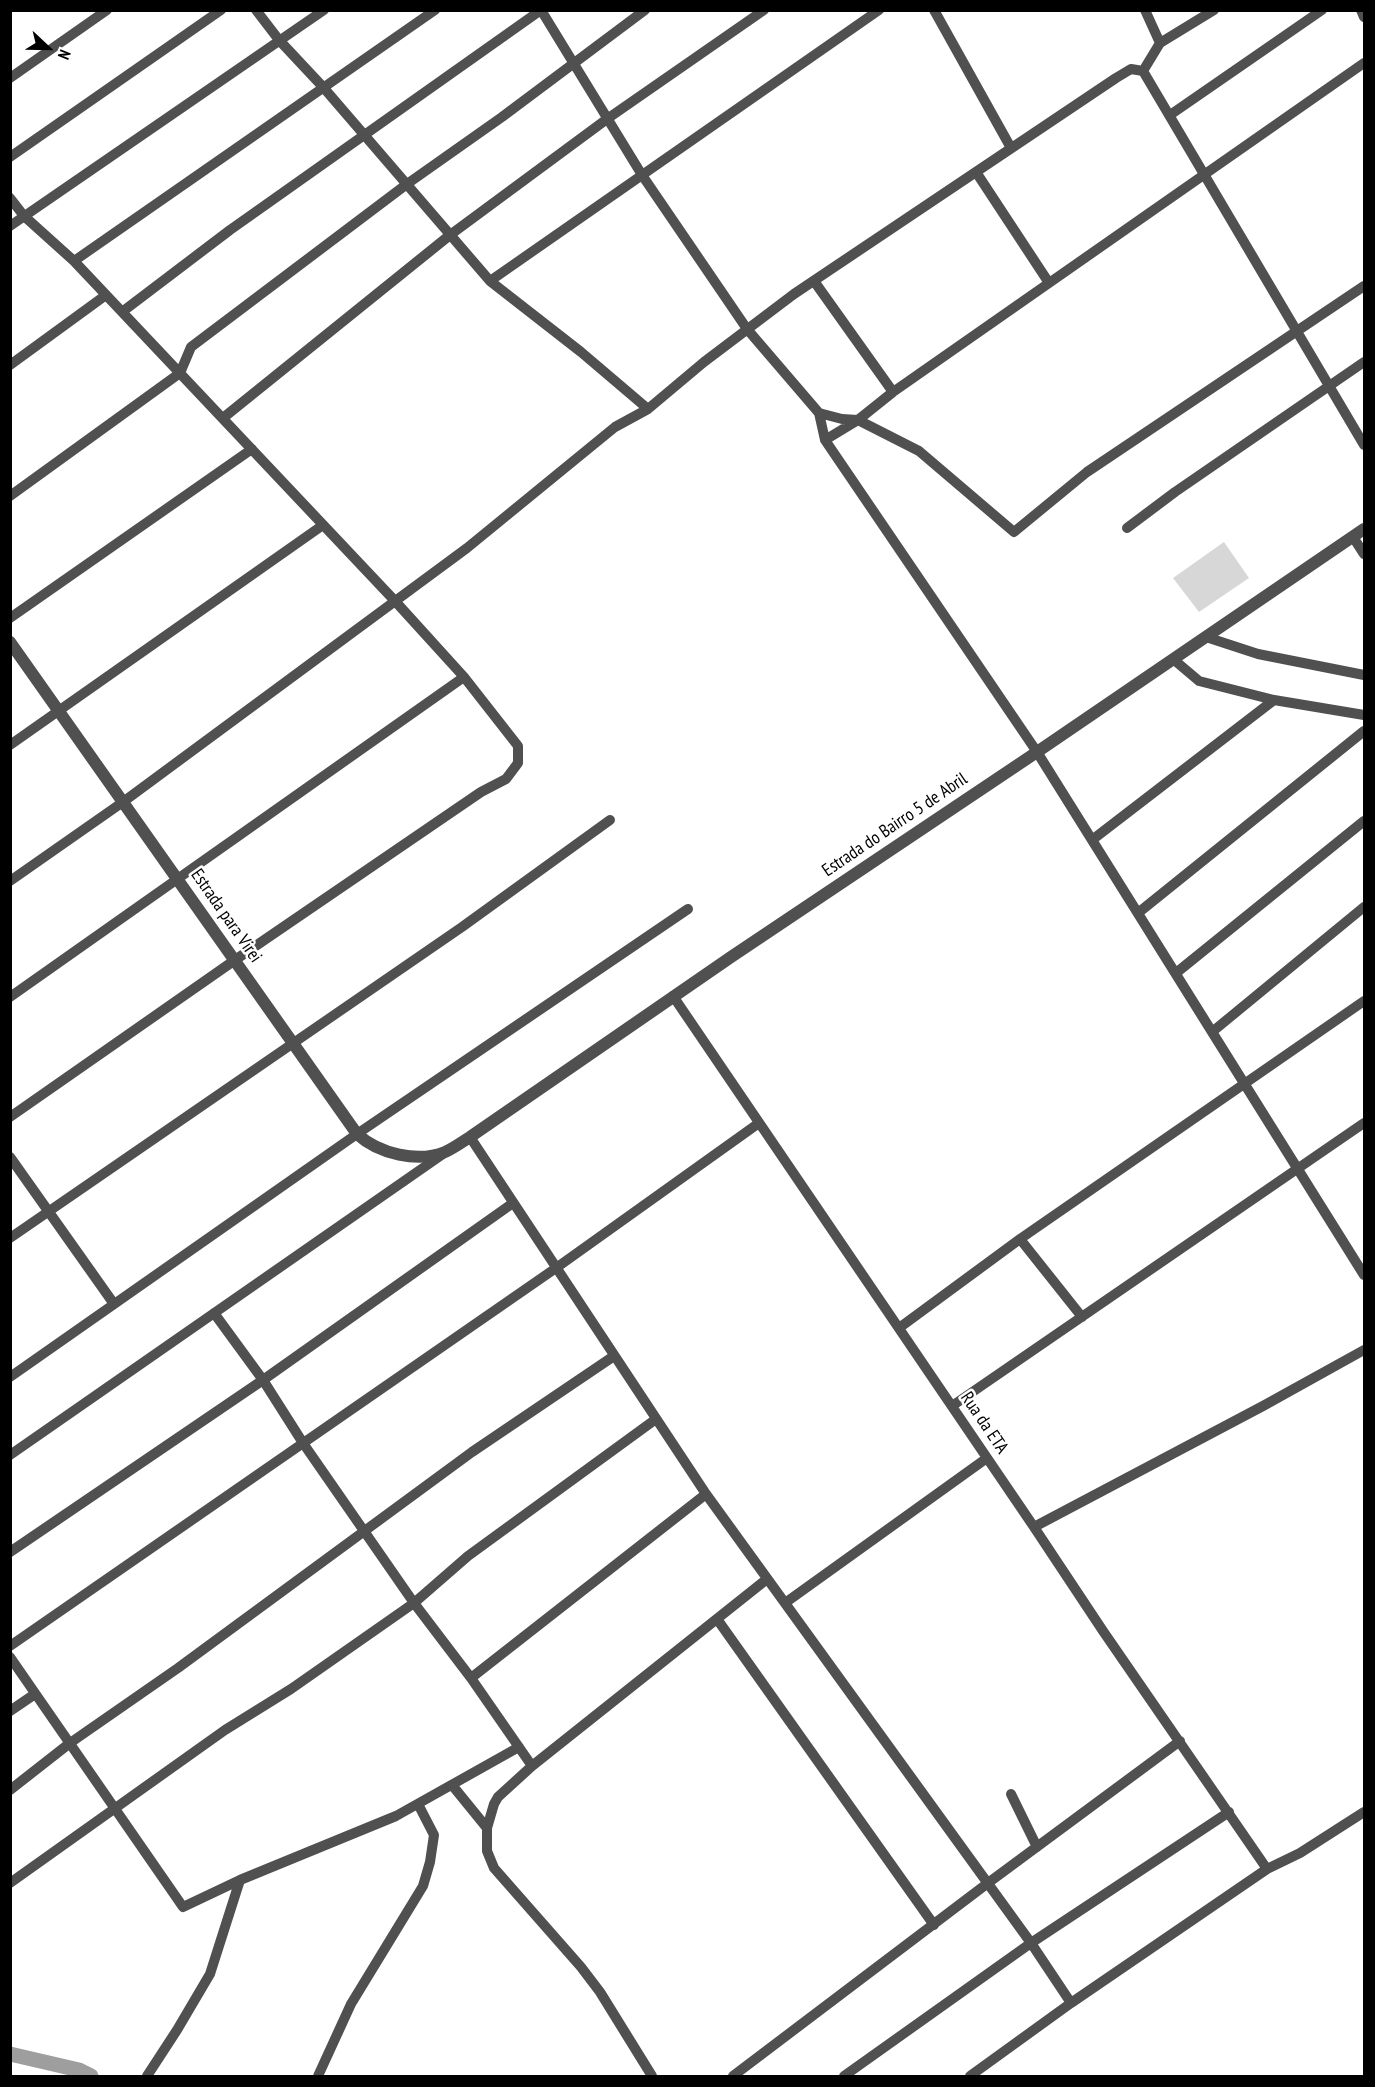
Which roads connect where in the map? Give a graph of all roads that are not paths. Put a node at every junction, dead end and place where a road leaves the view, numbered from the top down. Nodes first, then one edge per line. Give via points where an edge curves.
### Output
1 (107, 10) edge
2 (221, 10) edge
3 (256, 10) edge
4 (324, 10) edge
5 (435, 10) edge
6 (645, 10) edge
7 (764, 10) edge
8 (879, 10) edge
9 (934, 10) edge
10 (1145, 10) edge
11 (1214, 10) edge
12 (1322, 10) edge
13 (1361, 10) edge
14 (1365, 17) edge
15 (279, 40) junction
16 (1160, 43) junction
17 (573, 63) junction
18 (1365, 63) edge
19 (1143, 71) junction
20 (10, 78) edge
21 (323, 87) junction
22 (1170, 115) junction
23 (607, 118) junction
24 (365, 136) junction
25 (1011, 148) junction
26 (10, 157) edge
27 (976, 172) junction
28 (1205, 174) junction
29 (642, 175) junction
30 (406, 184) junction
31 (10, 198) edge
32 (24, 216) junction
33 (10, 226) edge
34 (450, 235) junction
35 (74, 261) junction
36 (490, 281) junction
37 (814, 281) junction
38 (1049, 283) junction
39 (1365, 286) edge
40 (106, 295) junction
41 (122, 312) junction
42 (747, 329) junction
43 (1298, 332) junction
44 (1365, 362) edge
45 (10, 364) edge
46 (180, 373) junction
47 (1329, 387) junction
48 (893, 392) junction
49 (648, 409) junction
50 (819, 413) junction
51 (223, 418) junction
52 (858, 420) junction
53 (825, 440) junction
54 (1364, 442) edge
55 (252, 449) junction
56 (10, 496) edge
57 (323, 525) junction
58 (1127, 528) dead end
59 (1365, 529) edge
60 (1353, 537) junction
61 (1365, 554) edge
62 (395, 601) junction
63 (10, 618) edge
64 (1206, 636) junction
65 (10, 642) edge
66 (1173, 659) junction
67 (1365, 675) edge
68 (464, 677) junction
69 (1274, 700) junction
70 (59, 711) junction
71 (1365, 715) edge
72 (1365, 731) edge
73 (10, 746) edge
74 (1037, 752) junction
75 (123, 802) junction
76 (610, 820) dead end
77 (1365, 821) edge
78 (1092, 840) junction
79 (178, 880) junction
80 (10, 881) edge
81 (1365, 907) edge
82 (688, 909) dead end
83 (1138, 913) junction
84 (235, 960) junction
85 (1176, 974) junction
86 (673, 996) junction
87 (10, 997) edge
88 (1365, 1002) edge
89 (1212, 1032) junction
90 (293, 1043) junction
91 (1245, 1085) junction
92 (10, 1117) edge
93 (759, 1123) junction
94 (1365, 1123) edge
95 (357, 1134) junction
96 (470, 1137) junction
97 (446, 1152) junction
98 (10, 1157) edge
99 (1298, 1169) junction
100 (513, 1203) junction
101 (49, 1211) junction
102 (10, 1238) edge
103 (1020, 1239) junction
104 (1360, 1257) edge
105 (556, 1268) junction
106 (1365, 1275) edge
107 (114, 1304) junction
108 (214, 1313) junction
109 (1082, 1317) junction
110 (899, 1328) junction
111 (1365, 1350) edge
112 (614, 1356) junction
113 (10, 1377) edge
114 (263, 1380) junction
115 (952, 1406) junction
116 (656, 1419) junction
117 (303, 1443) junction
118 (10, 1455) edge
119 (987, 1458) junction
120 (706, 1494) junction
121 (1034, 1527) junction
122 (365, 1531) junction
123 (10, 1552) edge
124 (767, 1579) junction
125 (414, 1603) junction
126 (785, 1603) junction
127 (717, 1619) junction
128 (10, 1646) edge
129 (10, 1658) edge
130 (471, 1678) junction
131 (35, 1694) junction
132 (10, 1711) edge
133 (1180, 1741) junction
134 (70, 1743) junction
135 (519, 1747) junction
136 (532, 1766) junction
137 (452, 1785) junction
138 (10, 1790) edge
139 (1011, 1794) dead end
140 (418, 1804) junction
141 (115, 1807) junction
142 (1229, 1812) junction
143 (1365, 1812) edge
144 (487, 1828) junction
145 (1037, 1847) junction
146 (1267, 1869) junction
147 (240, 1880) junction
148 (10, 1883) edge
149 (988, 1883) junction
150 (934, 1925) junction
151 (1031, 1943) junction
152 (1071, 2003) junction
153 (147, 2076) edge
154 (318, 2076) edge
155 (652, 2076) edge
156 (733, 2076) edge
157 (844, 2076) edge
158 (970, 2076) edge

1 - 20 street
2 - 26 street
3 - 15 street
4 - 15 street
5 - 21 street
6 - 17 street
7 - 23 street
8 - 29 street
9 - 25 street
10 - 16 street
11 - 16 street
12 - 22 street
13 - 14 street
15 - 21 street
15 - 32 street
16 - 19 street
17 - 23 street
17 - 24 street via 541,10
17 - 30 street
18 - 28 street
19 - 22 street
19 - 25 street via 1131,69
21 - 24 street
21 - 35 street
22 - 28 street
23 - 29 street
23 - 34 street
24 - 30 street
24 - 41 street via 230,230
25 - 27 street
27 - 37 street
27 - 38 street
28 - 38 street
28 - 43 street
29 - 36 street
29 - 42 street
30 - 34 street
30 - 46 street via 190,347
31 - 32 street
32 - 33 street
32 - 35 street
34 - 36 street
34 - 51 street
35 - 40 street
36 - 49 street
37 - 42 street
37 - 48 street
38 - 48 street
39 - 43 street
40 - 41 street
40 - 45 street
41 - 46 street
42 - 49 street
42 - 50 street
43 - 47 street
43 - 52 street via 1087,472 1014,532 918,451
44 - 47 street
46 - 51 street
46 - 56 street
47 - 54 street
47 - 58 street
48 - 52 street
49 - 62 street via 615,427 467,548
50 - 52 street
50 - 53 street
51 - 55 street
52 - 53 street
53 - 74 street
55 - 57 street
55 - 63 street
57 - 62 street
57 - 70 street
59 - 60 street, Estrada do Bairro 5 de Abril
60 - 61 street
60 - 64 street, Estrada do Bairro 5 de Abril
62 - 68 street
62 - 75 street
64 - 66 street, Estrada do Bairro 5 de Abril
64 - 67 street via 1258,654
65 - 70 street, Estrada para Virei
66 - 69 street via 1199,681
66 - 74 street, Estrada do Bairro 5 de Abril
68 - 79 street
68 - 84 street via 518,746 518,763 506,779 481,792
69 - 71 street
69 - 78 street
70 - 73 street
70 - 75 street, Estrada para Virei
72 - 83 street
74 - 78 street
74 - 86 street, Estrada do Bairro 5 de Abril
75 - 79 street, Estrada para Virei
75 - 80 street
76 - 90 street
77 - 85 street
78 - 83 street
79 - 84 street, Estrada para Virei
79 - 87 street
81 - 89 street
82 - 95 street
83 - 85 street
84 - 90 street, Estrada para Virei
84 - 92 street
85 - 89 street
86 - 93 street, Rua da ETA
86 - 96 street, Estrada do Bairro 5 de Abril
88 - 91 street
89 - 91 street
90 - 95 street, Estrada para Virei
90 - 101 street
91 - 99 street
91 - 103 street
93 - 105 street
93 - 110 street, Rua da ETA
94 - 99 street
95 - 97 street, Estrada para Virei via 366,1143 387,1152 426,1157
95 - 107 street
96 - 97 street, Estrada do Bairro 5 de Abril
96 - 100 street
97 - 108 street
98 - 101 street
99 - 104 street
99 - 109 street
100 - 105 street
100 - 114 street
101 - 102 street
101 - 107 street
103 - 109 street
103 - 110 street
104 - 106 street
105 - 112 street
105 - 117 street
107 - 113 street
108 - 114 street
108 - 118 street
109 - 115 street
110 - 115 street, Rua da ETA
111 - 121 street
112 - 116 street
112 - 122 street via 472,1452
114 - 117 street
114 - 123 street
115 - 119 street, Rua da ETA
116 - 120 street
116 - 125 street via 468,1556
117 - 122 street
117 - 128 street
119 - 121 street, Rua da ETA
119 - 126 street
120 - 124 street
120 - 130 street
121 - 133 street, Rua da ETA
122 - 125 street
122 - 134 street
124 - 126 street
124 - 127 street
125 - 130 street
125 - 141 street
126 - 149 street
127 - 136 street
127 - 150 street
129 - 131 street
130 - 135 street
131 - 132 street
131 - 134 street
133 - 142 street, Rua da ETA
133 - 145 street
134 - 138 street
134 - 141 street
135 - 136 street
135 - 137 street
136 - 144 street via 498,1797
137 - 140 street
137 - 144 street
139 - 145 street
140 - 147 street
140 - 154 street via 434,1835 423,1886 351,2004
141 - 147 street via 183,1907
141 - 148 street
142 - 146 street, Rua da ETA
142 - 151 street
143 - 146 street
144 - 155 street via 487,1851 494,1868 581,1966
145 - 149 street
146 - 152 street
147 - 153 street via 210,1974
149 - 150 street
149 - 151 street
150 - 156 street
151 - 152 street
151 - 157 street
152 - 158 street

